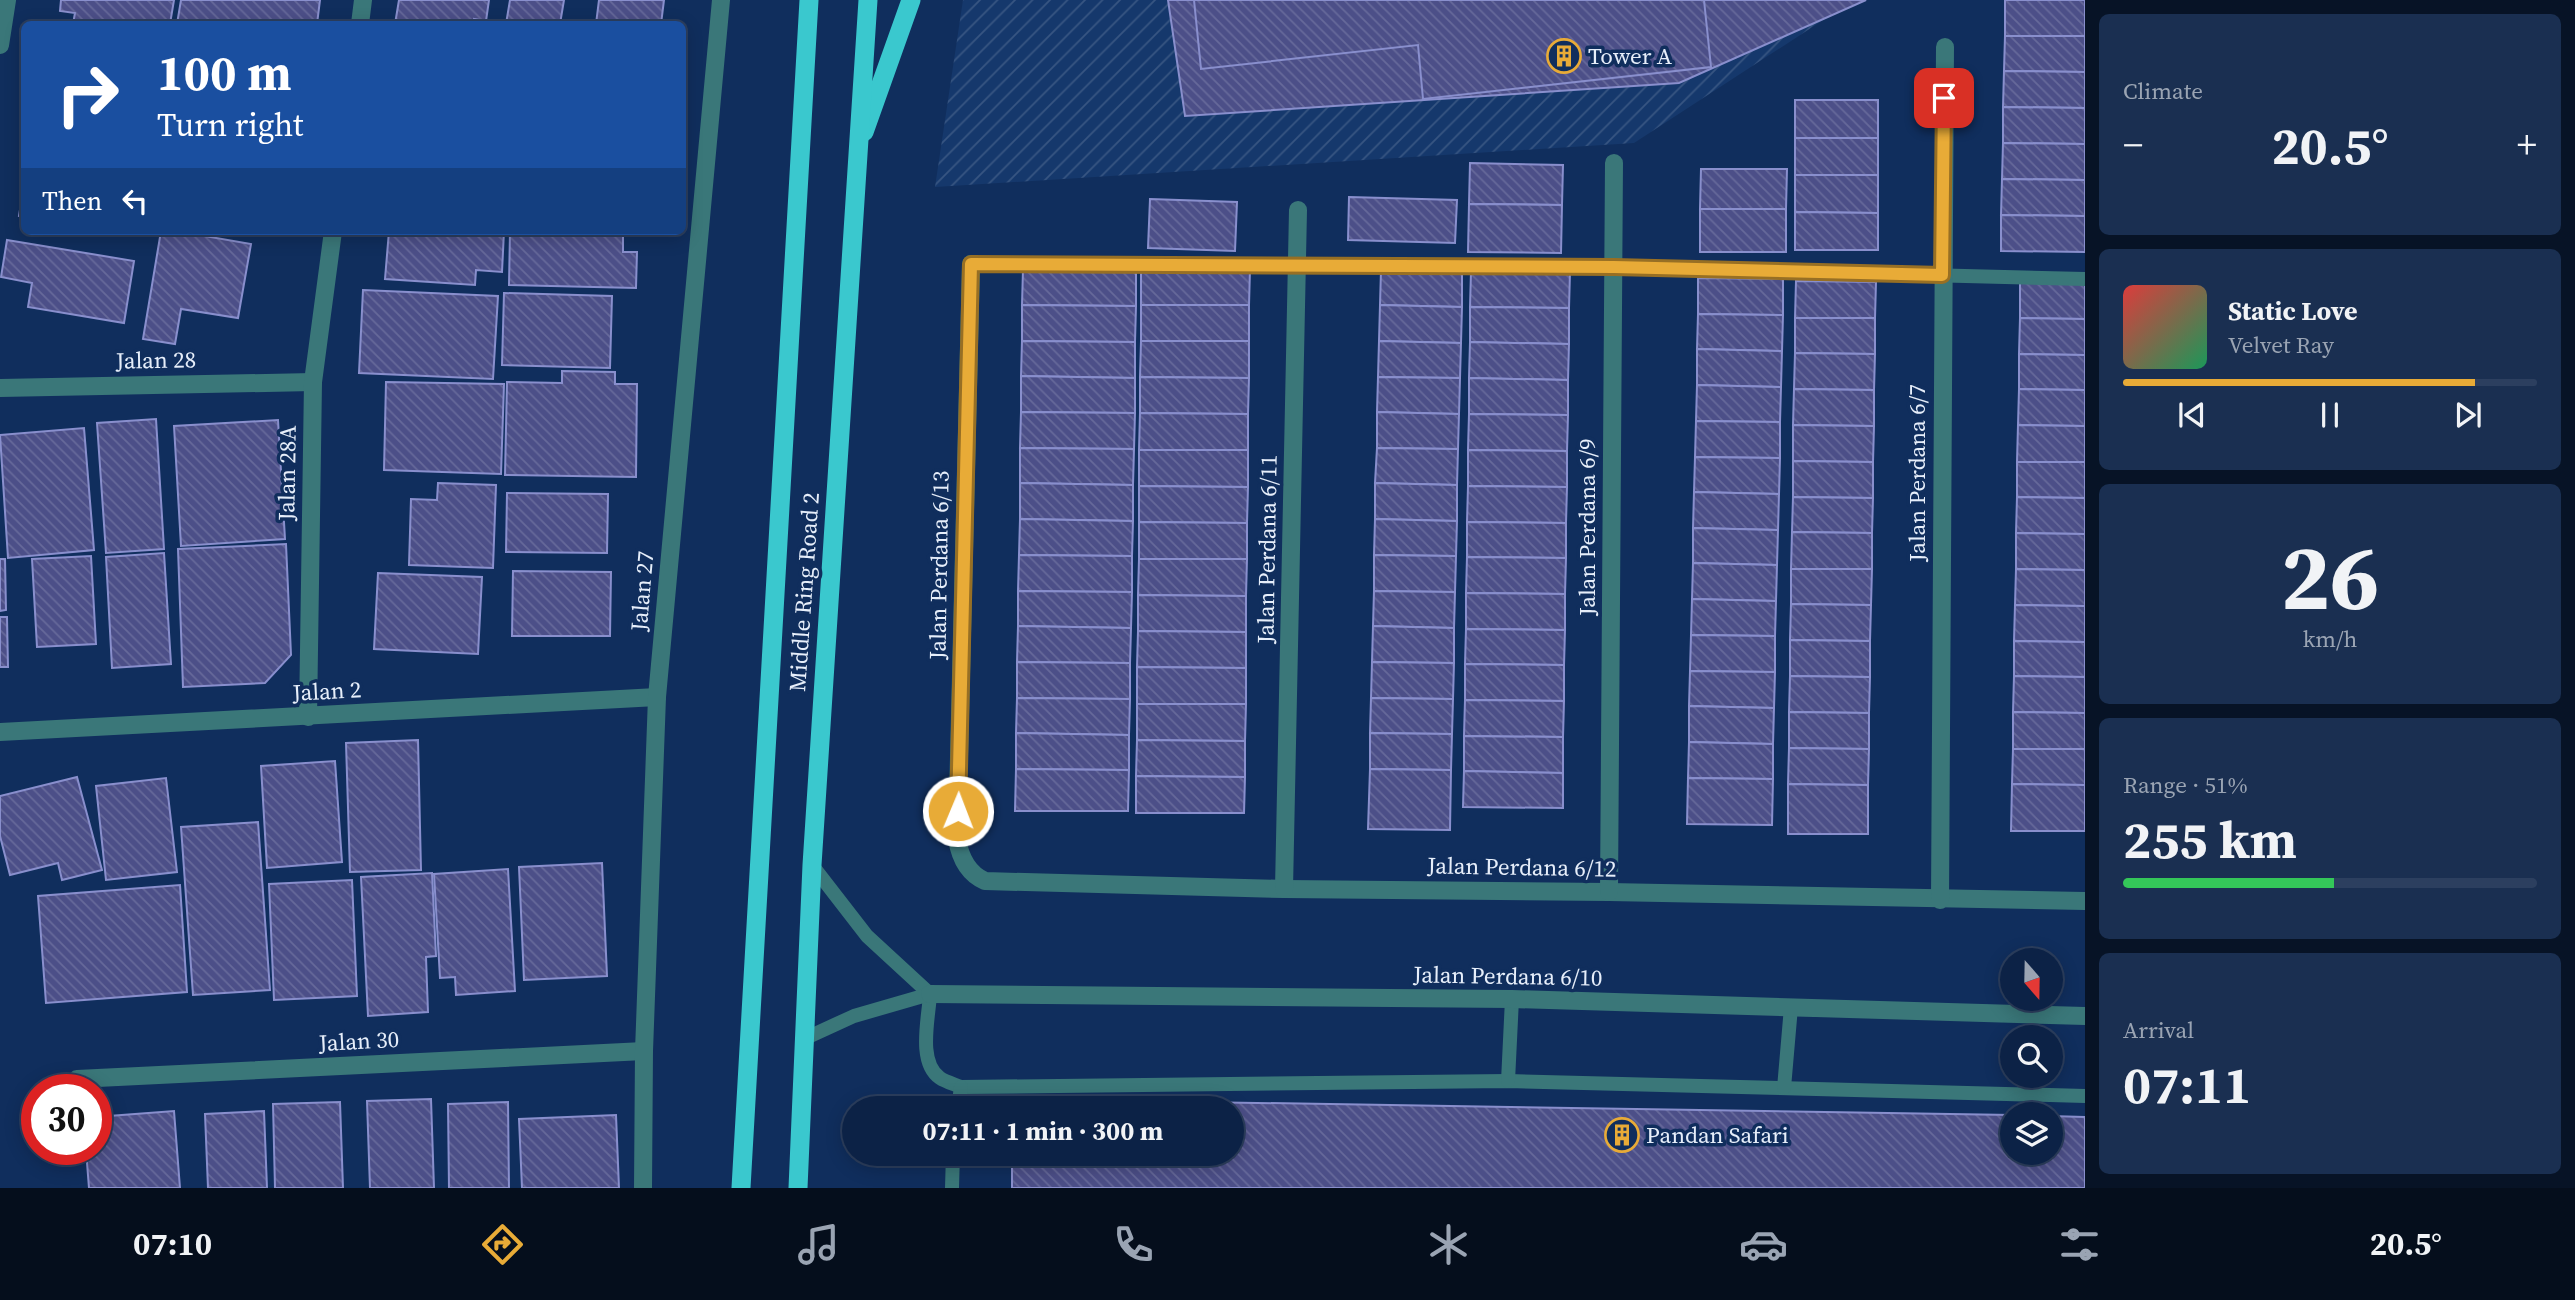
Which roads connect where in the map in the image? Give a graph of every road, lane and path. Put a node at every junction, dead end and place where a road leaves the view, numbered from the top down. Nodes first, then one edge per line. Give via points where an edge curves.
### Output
1 (7, 0) edge
2 (363, 0) edge
3 (721, 0) edge
4 (809, 0) edge
5 (868, 0) edge
6 (911, 0) edge
7 (360, 21) edge
8 (0, 45) edge
9 (1945, 47) dead end
10 (856, 156) junction
11 (1614, 163) dead end
12 (1298, 210) dead end
13 (332, 235) edge
14 (971, 264) joint
15 (1297, 266) junction
16 (1614, 267) junction
17 (1942, 275) junction
18 (2085, 279) edge
19 (313, 382) junction
20 (0, 388) edge
21 (657, 697) junction
22 (308, 717) junction
23 (0, 732) edge
24 (812, 865) junction
25 (966, 865) joint
26 (1284, 889) junction
27 (1609, 892) junction
28 (1940, 900) junction
29 (2085, 901) edge
30 (930, 994) junction
31 (1512, 999) junction
32 (1791, 1007) junction
33 (2085, 1016) edge
34 (806, 1038) junction
35 (644, 1051) junction
36 (112, 1077) edge
37 (1508, 1081) junction
38 (961, 1087) junction
39 (1784, 1088) junction
40 (960, 1096) edge
41 (2085, 1096) edge
42 (953, 1166) edge
43 (643, 1188) edge
44 (741, 1188) edge
45 (798, 1188) edge
46 (952, 1188) edge

1 - 8 street
2 - 7 street
3 - 21 street, Jalan 27
4 - 44 highway, Middle Ring Road 2
5 - 10 highway, Middle Ring Road 2
6 - 10 highway
9 - 17 street, Jalan Perdana 6/7
10 - 24 highway, Middle Ring Road 2
11 - 16 street, Jalan Perdana 6/9
12 - 15 street, Jalan Perdana 6/11
13 - 19 street, Jalan 28A
14 - 15 lane
14 - 25 street, Jalan Perdana 6/13 via 957,839
15 - 16 lane
15 - 26 street, Jalan Perdana 6/11
16 - 17 lane
16 - 27 street, Jalan Perdana 6/9
17 - 18 lane
17 - 28 street, Jalan Perdana 6/7
19 - 20 street, Jalan 28
19 - 22 street, Jalan 28A
21 - 22 street, Jalan 2
21 - 35 street, Jalan 27
22 - 23 street, Jalan 2
24 - 30 lane via 867,936
24 - 34 highway, Middle Ring Road 2
25 - 26 street, Jalan Perdana 6/12 via 985,881
26 - 27 street, Jalan Perdana 6/12
27 - 28 street, Jalan Perdana 6/12
28 - 29 street, Jalan Perdana 6/12
30 - 31 street, Jalan Perdana 6/10
30 - 34 lane via 854,1016
30 - 38 lane via 927,1054 931,1067 940,1078
31 - 32 street, Jalan Perdana 6/10
31 - 37 lane
32 - 33 street, Jalan Perdana 6/10
32 - 39 lane
34 - 45 highway, Middle Ring Road 2
35 - 36 street, Jalan 30
35 - 43 street, Jalan 27
37 - 38 lane
37 - 39 lane
38 - 40 lane
39 - 41 lane
42 - 46 lane

